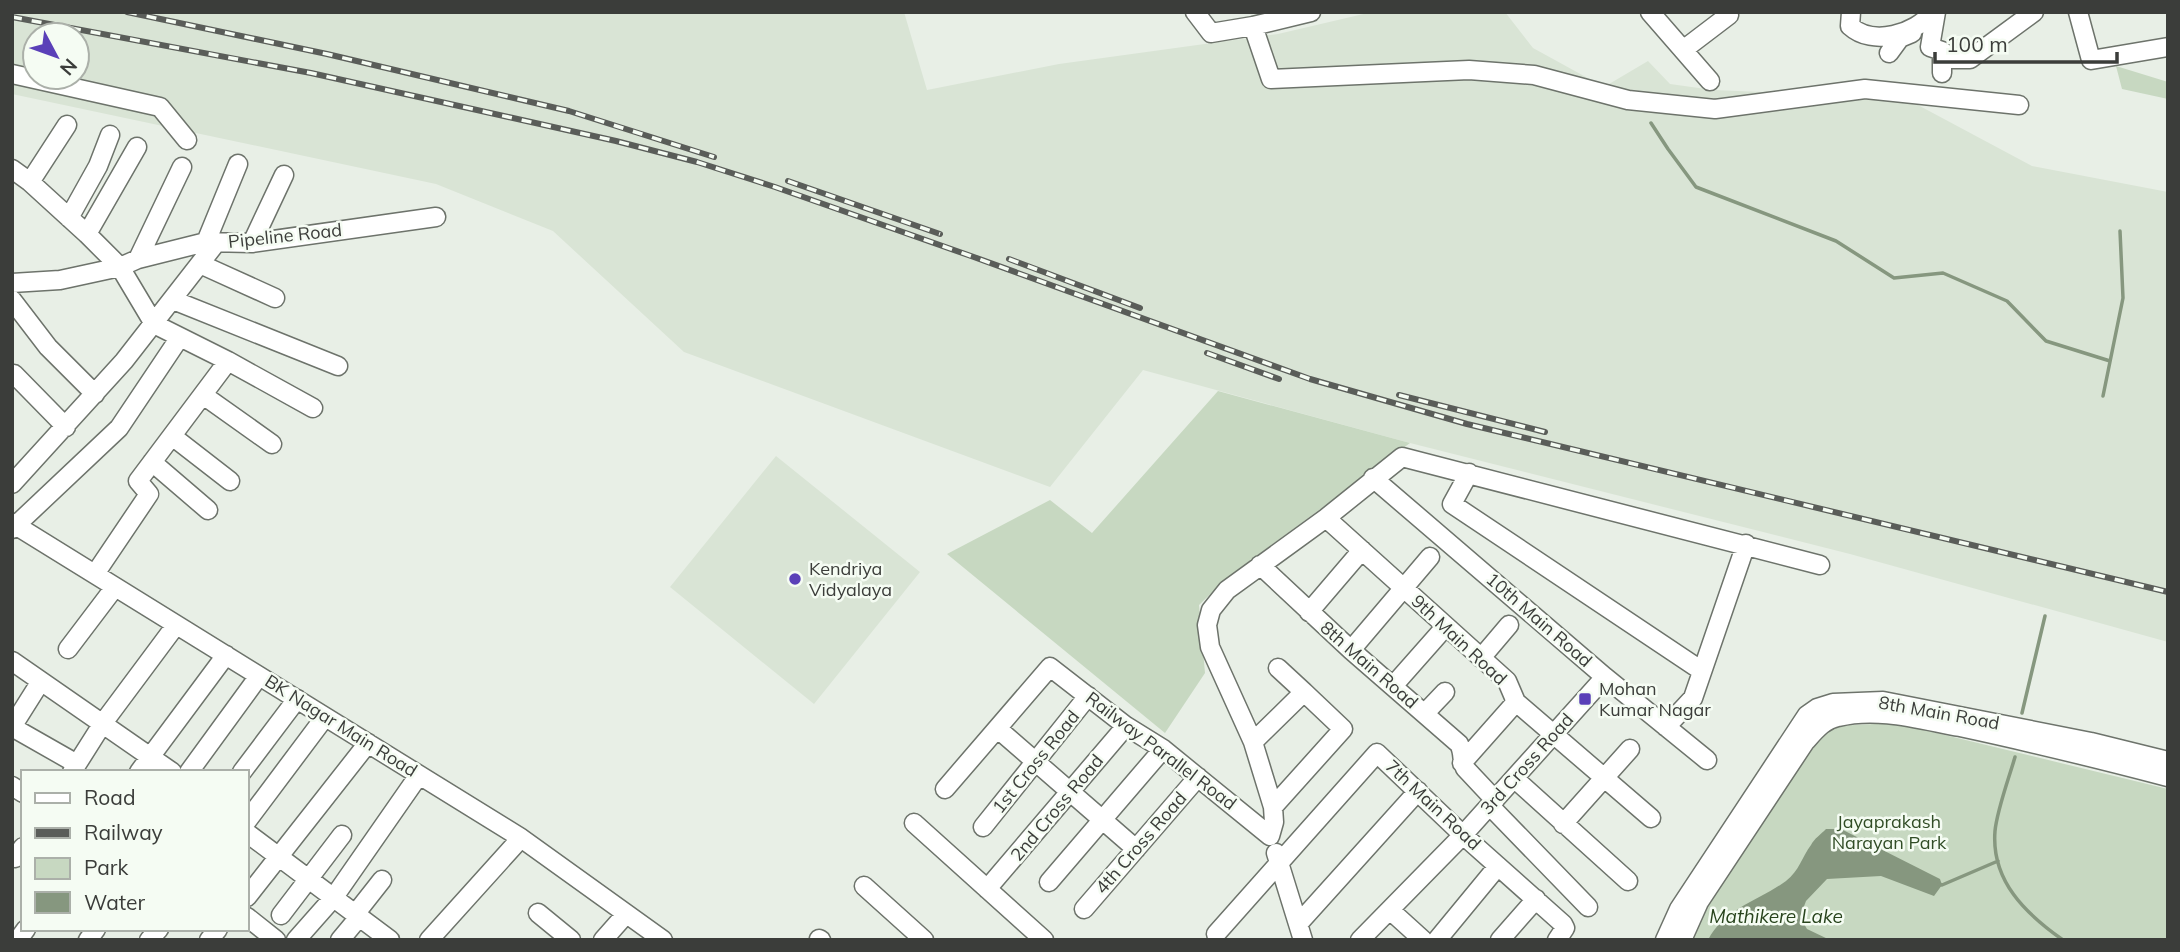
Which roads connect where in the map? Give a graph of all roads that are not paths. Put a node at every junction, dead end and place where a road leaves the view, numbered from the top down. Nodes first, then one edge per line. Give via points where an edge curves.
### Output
1 (1195, 12) edge
2 (1311, 12) edge
3 (1650, 12) edge
4 (1851, 12) edge
5 (2034, 12) edge
6 (2078, 12) edge
7 (1729, 15) dead end
8 (1280, 16) edge
9 (1934, 16) edge
10 (1253, 26) junction
11 (2168, 47) edge
12 (1683, 50) junction
13 (1942, 51) junction
14 (1889, 53) dead end
15 (1942, 73) dead end
16 (12, 74) edge
17 (1710, 81) dead end
18 (2019, 105) dead end
19 (67, 125) dead end
20 (110, 135) dead end
21 (187, 140) dead end
22 (137, 147) dead end
23 (238, 164) dead end
24 (182, 167) dead end
25 (12, 169) edge
26 (284, 175) dead end
27 (30, 182) junction
28 (436, 216) dead end
29 (69, 218) junction
30 (88, 234) junction
31 (211, 242) junction
32 (252, 243) junction
33 (138, 259) junction
34 (200, 264) junction
35 (120, 267) junction
36 (12, 283) edge
37 (275, 298) dead end
38 (12, 300) edge
39 (173, 300) junction
40 (154, 324) junction
41 (180, 337) junction
42 (228, 361) junction
43 (338, 366) dead end
44 (14, 374) dead end
45 (95, 394) junction
46 (203, 395) junction
47 (313, 408) dead end
48 (66, 427) junction
49 (172, 436) junction
50 (272, 444) dead end
51 (152, 462) junction
52 (1469, 473) junction
53 (1373, 478) junction
54 (230, 481) dead end
55 (12, 484) edge
56 (208, 510) dead end
57 (1326, 518) junction
58 (13, 526) edge
59 (1746, 544) junction
60 (1362, 550) junction
61 (1430, 557) dead end
62 (1260, 565) junction
63 (1820, 565) dead end
64 (95, 574) junction
65 (115, 587) junction
66 (1404, 589) junction
67 (1309, 612) junction
68 (176, 625) junction
69 (1509, 625) dead end
70 (1446, 626) junction
71 (68, 649) dead end
72 (1352, 650) junction
73 (226, 655) junction
74 (1481, 658) junction
75 (12, 661) edge
76 (1278, 668) dead end
77 (1702, 671) junction
78 (259, 676) junction
79 (1605, 677) junction
80 (41, 681) junction
81 (1393, 685) junction
82 (1304, 692) junction
83 (1445, 692) dead end
84 (1088, 696) junction
85 (297, 699) junction
86 (1516, 702) junction
87 (1425, 713) junction
88 (325, 717) junction
89 (103, 723) junction
90 (1126, 726) junction
91 (12, 727) edge
92 (1666, 727) junction
93 (998, 729) junction
94 (1555, 734) junction
95 (1253, 742) junction
96 (369, 744) junction
97 (1793, 748) junction
98 (1163, 749) junction
99 (1630, 750) dead end
100 (150, 756) junction
101 (1707, 760) dead end
102 (2168, 761) edge
103 (1035, 763) junction
104 (1462, 763) junction
105 (75, 768) edge
106 (140, 770) edge
107 (169, 770) edge
108 (191, 770) edge
109 (244, 770) edge
110 (419, 775) junction
111 (1198, 777) junction
112 (1605, 777) junction
113 (2168, 777) edge
114 (1515, 779) junction
115 (945, 789) dead end
116 (1418, 791) junction
117 (1070, 792) junction
118 (1492, 803) junction
119 (1273, 807) junction
120 (1651, 818) dead end
121 (248, 820) edge
122 (1102, 821) junction
123 (914, 823) dead end
124 (1563, 824) junction
125 (983, 827) dead end
126 (248, 834) edge
127 (342, 835) dead end
128 (1463, 835) junction
129 (1270, 836) junction
130 (521, 838) junction
131 (1136, 849) junction
132 (279, 858) junction
133 (1280, 861) junction
134 (1498, 866) junction
135 (309, 879) junction
136 (382, 880) dead end
137 (1628, 881) dead end
138 (1049, 882) dead end
139 (864, 886) dead end
140 (987, 889) junction
141 (248, 896) edge
142 (334, 897) junction
143 (1536, 899) junction
144 (1588, 907) dead end
145 (1084, 909) dead end
146 (1391, 911) junction
147 (538, 913) dead end
148 (358, 914) junction
149 (626, 914) junction
150 (281, 915) dead end
151 (248, 918) edge
152 (1301, 932) edge
153 (1216, 934) dead end
154 (1561, 934) edge
155 (276, 940) edge
156 (296, 940) edge
157 (340, 940) edge
158 (390, 940) edge
159 (429, 940) edge
160 (571, 940) edge
161 (603, 940) edge
162 (663, 940) edge
163 (923, 940) edge
164 (1044, 940) edge
165 (1360, 940) edge
166 (1423, 940) edge
167 (1437, 940) edge
168 (1500, 940) edge
169 (1665, 940) edge
170 (1682, 940) edge

1 - 10 street via 1211,33
2 - 8 street
3 - 12 street
4 - 9 street via 1850,26 1857,32 1881,37 1910,30
5 - 13 street via 1970,60 1953,59
6 - 11 street via 2091,60
7 - 12 street
8 - 10 street
9 - 13 street via 1930,47
9 - 14 street via 1900,38
10 - 18 street via 1271,79 1469,70 1534,75 1628,100 1715,108 1865,89
12 - 17 street
13 - 15 street
16 - 21 street via 160,107
19 - 27 street
20 - 29 street
22 - 30 street
23 - 31 street
24 - 33 street
25 - 27 street
26 - 32 street
27 - 29 street
28 - 32 street, Pipeline Road
29 - 30 street
30 - 35 street
31 - 32 street, Pipeline Road
31 - 33 street, Pipeline Road
31 - 34 street
33 - 35 street, Pipeline Road
34 - 37 street
34 - 39 street
35 - 36 street, Pipeline Road via 60,280
35 - 40 street
38 - 45 street via 48,347
39 - 40 street
39 - 43 street
40 - 41 street
40 - 45 street
41 - 42 street
41 - 58 street via 119,428
42 - 46 street
42 - 47 street
44 - 48 street
45 - 48 street
46 - 49 street
46 - 50 street
48 - 55 street
49 - 51 street
49 - 54 street
51 - 56 street
51 - 64 street via 138,481 149,494
52 - 53 street via 1402,457
52 - 59 street
52 - 77 street via 1452,504
53 - 57 street
53 - 79 street, 10th Main Road
57 - 60 street, 9th Main Road
57 - 62 street
58 - 64 street, BK Nagar Main Road
59 - 63 street
59 - 77 street
60 - 66 street, 9th Main Road
60 - 67 street
61 - 66 street
62 - 67 street, 8th Main Road
62 - 95 street via 1227,590 1211,610 1208,625 1210,648
64 - 65 street, BK Nagar Main Road
65 - 68 street, BK Nagar Main Road
65 - 71 street
66 - 70 street, 9th Main Road
66 - 72 street
67 - 72 street, 8th Main Road
68 - 73 street, BK Nagar Main Road
68 - 89 street
69 - 74 street
70 - 74 street, 9th Main Road
70 - 81 street
72 - 81 street, 8th Main Road
73 - 78 street, BK Nagar Main Road
73 - 100 street
74 - 86 street, 9th Main Road via 1507,681
75 - 80 street
76 - 82 street
77 - 92 street via 1693,698
78 - 85 street, BK Nagar Main Road
78 - 108 street
79 - 92 street, 10th Main Road
79 - 94 street, 3rd Cross Road
80 - 89 street
80 - 91 street
81 - 87 street, 8th Main Road
82 - 95 street
82 - 119 street via 1343,729
83 - 87 street
84 - 90 street, Railway Parallel Road
84 - 93 street, Railway Parallel Road via 1050,667
84 - 103 street, 1st Cross Road
85 - 88 street, BK Nagar Main Road
85 - 109 street
86 - 94 street, 9th Main Road
86 - 104 street
87 - 104 street, 8th Main Road via 1459,744 1464,752
88 - 96 street, BK Nagar Main Road
88 - 121 street
89 - 100 street
89 - 105 street
90 - 98 street, Railway Parallel Road
90 - 117 street, 2nd Cross Road
91 - 105 street
92 - 101 street, 10th Main Road
93 - 103 street
93 - 115 street
94 - 112 street, 9th Main Road
94 - 114 street, 3rd Cross Road
95 - 119 street
96 - 110 street, BK Nagar Main Road
96 - 132 street
97 - 102 street, 8th Main Road via 1807,715 1817,709 1883,701
97 - 113 street via 1837,717 1899,715 2034,742
97 - 169 street, 8th Main Road via 1679,909
97 - 170 street via 1699,902
98 - 111 street, Railway Parallel Road
98 - 122 street
99 - 112 street
100 - 106 street
100 - 107 street
103 - 117 street
103 - 125 street, 1st Cross Road
104 - 118 street, 8th Main Road
110 - 130 street, BK Nagar Main Road
110 - 142 street
111 - 129 street, Railway Parallel Road
111 - 131 street, 4th Cross Road
112 - 120 street, 9th Main Road
112 - 124 street
114 - 118 street, 3rd Cross Road
114 - 124 street
116 - 128 street, 7th Main Road
116 - 133 street, 7th Main Road via 1377,753
116 - 152 street
117 - 122 street
117 - 140 street, 2nd Cross Road
118 - 128 street, 3rd Cross Road
118 - 144 street, 8th Main Road
119 - 129 street
122 - 131 street
122 - 138 street
123 - 140 street
124 - 137 street
126 - 132 street
127 - 135 street
128 - 134 street, 7th Main Road
128 - 146 street, 3rd Cross Road
129 - 133 street
130 - 149 street, BK Nagar Main Road
130 - 159 street
131 - 145 street, 4th Cross Road
132 - 135 street
132 - 141 street
133 - 152 street
133 - 153 street
134 - 143 street, 7th Main Road
134 - 167 street
135 - 142 street
135 - 150 street
136 - 148 street
139 - 163 street
140 - 164 street
142 - 148 street
142 - 156 street
143 - 154 street, 7th Main Road
143 - 168 street
146 - 165 street, 3rd Cross Road
146 - 166 street
147 - 160 street
148 - 157 street
148 - 158 street
149 - 161 street
149 - 162 street, BK Nagar Main Road
151 - 155 street

